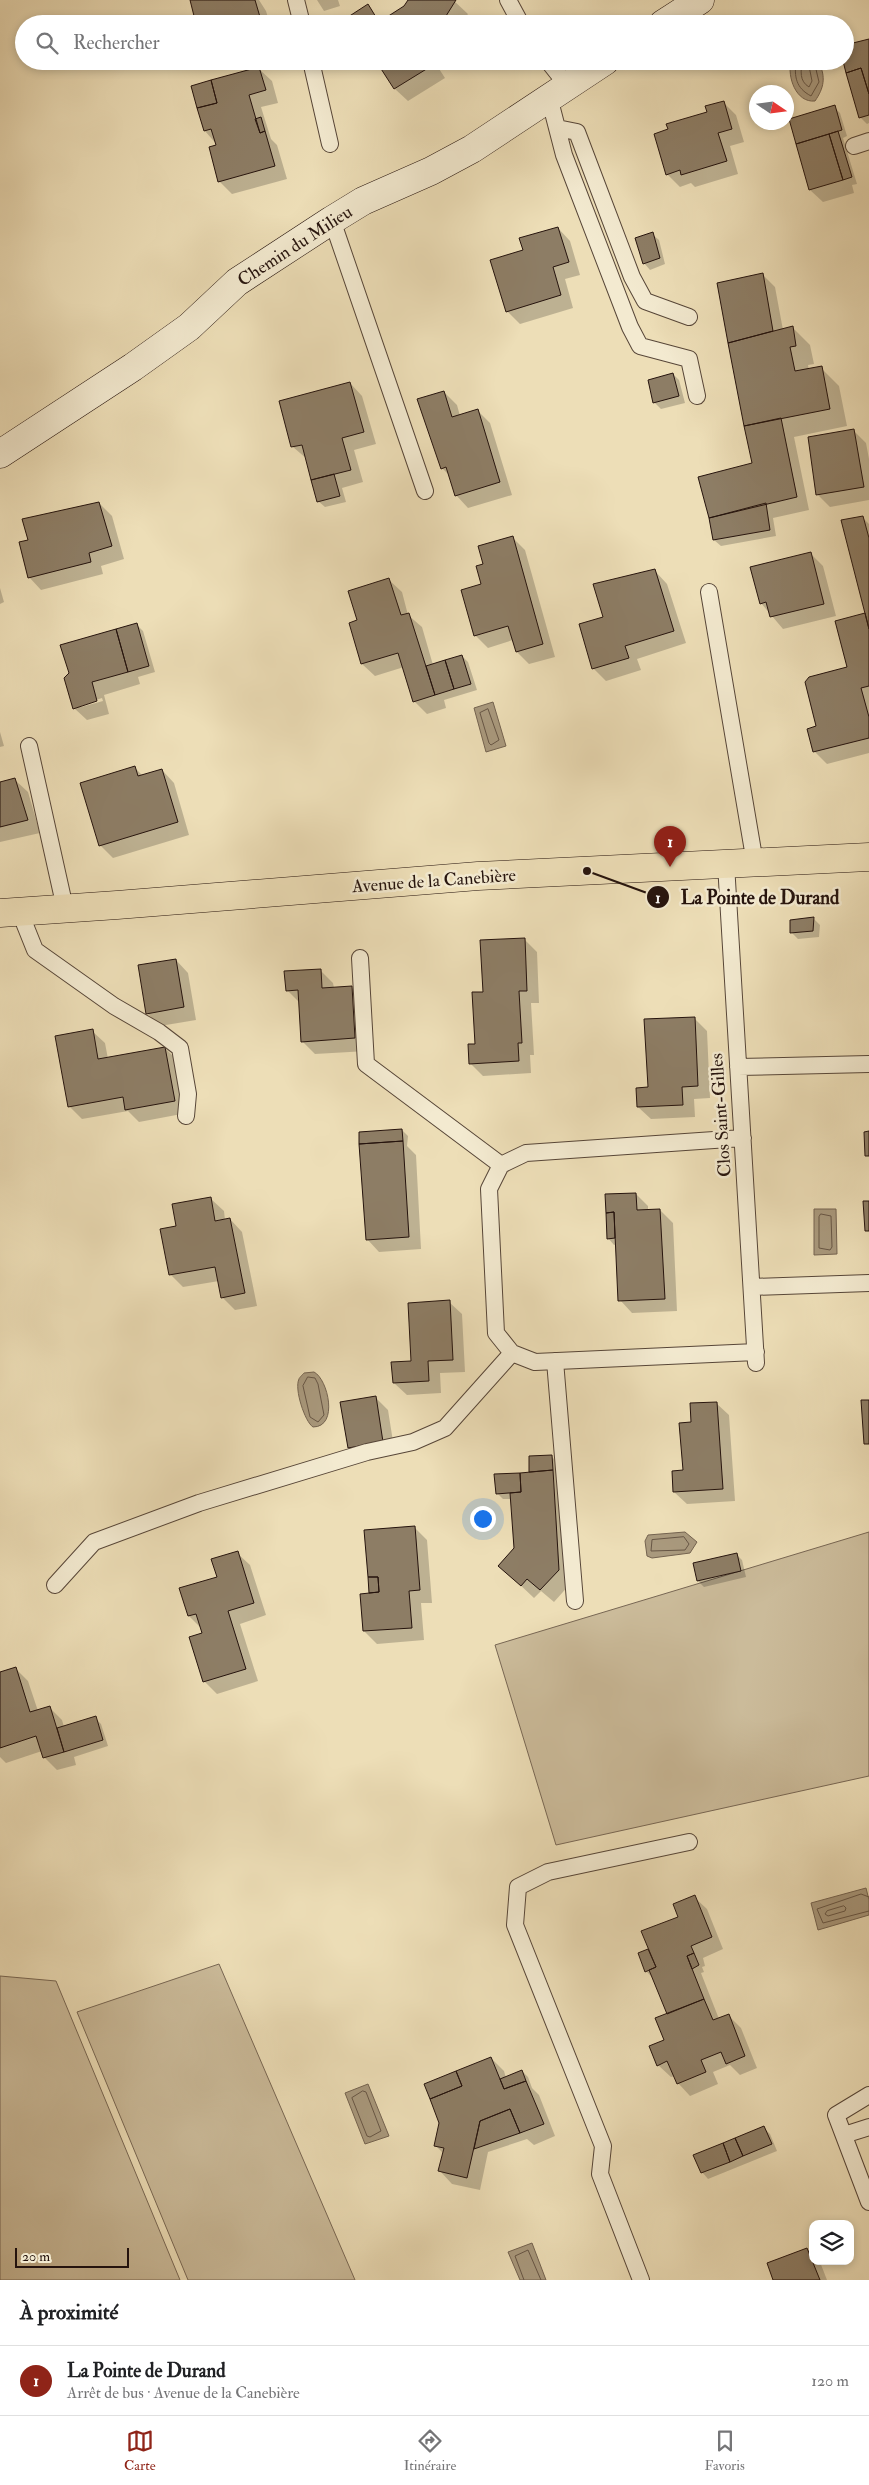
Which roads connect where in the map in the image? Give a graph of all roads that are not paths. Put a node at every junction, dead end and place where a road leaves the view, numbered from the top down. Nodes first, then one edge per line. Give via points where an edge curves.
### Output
1 (296, 0) edge
2 (508, 0) edge
3 (700, 0) edge
4 (300, 15) edge
5 (516, 15) edge
6 (677, 15) edge
7 (313, 70) edge
8 (551, 70) edge
9 (591, 70) edge
10 (558, 91) junction
11 (557, 128) junction
12 (330, 144) dead end
13 (332, 220) junction
14 (689, 317) dead end
15 (697, 396) dead end
16 (0, 454) edge
17 (425, 491) dead end
18 (709, 592) dead end
19 (28, 746) dead end
20 (869, 857) edge
21 (755, 863) junction
22 (726, 864) junction
23 (65, 908) junction
24 (10, 911) edge
25 (360, 958) dead end
26 (869, 1064) edge
27 (738, 1067) junction
28 (186, 1116) dead end
29 (743, 1138) junction
30 (501, 1165) junction
31 (869, 1284) edge
32 (752, 1288) junction
33 (512, 1353) junction
34 (555, 1361) junction
35 (55, 1585) dead end
36 (574, 1601) dead end
37 (689, 1842) dead end
38 (869, 2095) edge
39 (869, 2127) edge
40 (844, 2135) junction
41 (869, 2202) edge
42 (641, 2280) edge

1 - 4 lane
2 - 5 lane
3 - 6 street
7 - 12 lane
8 - 10 lane
9 - 10 street, Chemin du Milieu
10 - 11 lane
10 - 13 street, Chemin du Milieu via 472,149 432,171 363,201
11 - 14 lane via 577,132 632,277 645,301
11 - 15 lane via 564,155 630,327 640,346 689,359
13 - 16 street, Chemin du Milieu via 237,282 188,326 133,367
13 - 17 lane
18 - 21 lane
19 - 23 lane
20 - 21 main road, Avenue de la Canebière
21 - 22 main road, Avenue de la Canebière
22 - 23 main road, Avenue de la Canebière via 478,876
22 - 27 lane, Clos Saint-Gilles
23 - 24 main road, Avenue de la Canebière
24 - 28 lane via 35,950 180,1048 188,1094
25 - 30 lane via 366,1064
26 - 27 lane
27 - 29 lane, Clos Saint-Gilles
29 - 30 lane via 526,1153
29 - 32 lane, Clos Saint-Gilles
30 - 33 lane via 489,1189 496,1333
31 - 32 lane
32 - 34 lane, Clos Saint-Gilles via 756,1358
33 - 34 lane via 535,1362
33 - 35 lane via 445,1428 413,1442 367,1452 199,1502 94,1542
34 - 36 lane
37 - 42 lane via 548,1872 518,1887 515,1925 603,2146 600,2174
38 - 40 lane via 836,2116
39 - 40 lane
40 - 41 lane

